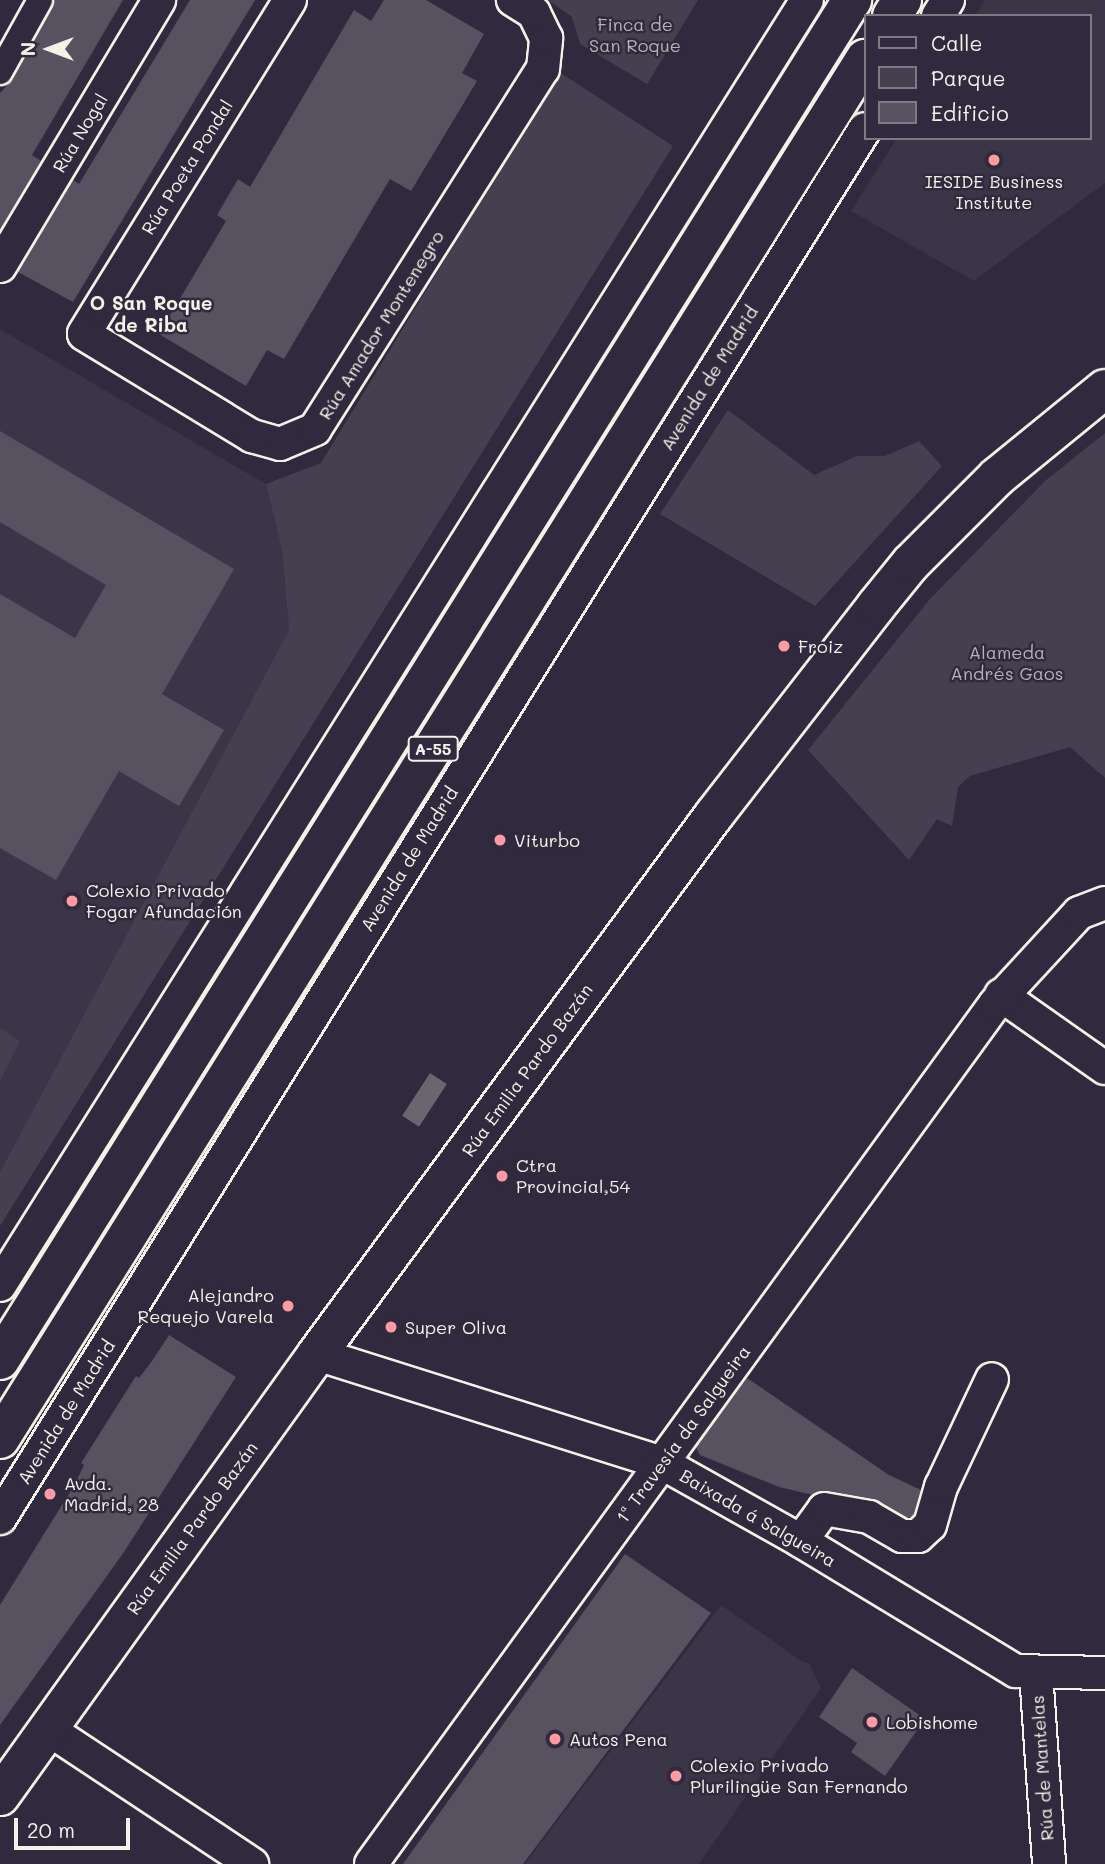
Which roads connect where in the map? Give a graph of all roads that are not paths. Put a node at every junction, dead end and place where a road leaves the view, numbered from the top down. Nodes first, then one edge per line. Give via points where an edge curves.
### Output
1 (40, 0) edge
2 (159, 0) edge
3 (290, 0) edge
4 (513, 0) edge
5 (807, 0) edge
6 (852, 0) edge
7 (864, 61) edge
8 (0, 72) edge
9 (864, 132) edge
10 (0, 265) edge
11 (84, 334) joint
12 (1105, 389) edge
13 (1105, 903) edge
14 (998, 1000) junction
15 (1105, 1068) edge
16 (0, 1285) edge
17 (317, 1354) junction
18 (0, 1360) edge
19 (992, 1379) dead end
20 (0, 1439) edge
21 (662, 1463) junction
22 (0, 1518) edge
23 (802, 1541) junction
24 (1035, 1672) junction
25 (1105, 1673) edge
26 (48, 1729) junction
27 (0, 1796) edge
28 (252, 1864) edge
29 (371, 1864) edge
30 (1049, 1864) edge

1 - 8 street
2 - 10 street, Rúa Nogal
3 - 11 street, Rúa Poeta Pondal
4 - 11 street, Rúa Amador Montenegro via 534,13 546,38 543,69 315,429 280,444 252,436
5 - 16 street
6 - 18 main road, A-55
7 - 20 main road, Avenida de Madrid / A-55
9 - 22 street, Avenida de Madrid
12 - 17 main road, Rúa Emilia Pardo Bazán via 997,477 911,563 715,815
13 - 14 street, 1ª Travesía da Salgueira via 1079,913
14 - 15 street
14 - 21 street, 1ª Travesía da Salgueira
17 - 21 street, Baixada á Salgueira
17 - 26 main road, Rúa Emilia Pardo Bazán
19 - 23 street via 941,1487 930,1525 918,1536 902,1536 869,1517 824,1509
21 - 23 street, Baixada á Salgueira
21 - 29 street, 1ª Travesía da Salgueira
23 - 24 street, Baixada á Salgueira via 998,1662 1016,1671
24 - 25 street, Baixada á Salgueira
24 - 30 street, Rúa de Mantelas
26 - 27 main road, Rúa Emilia Pardo Bazán
26 - 28 street

